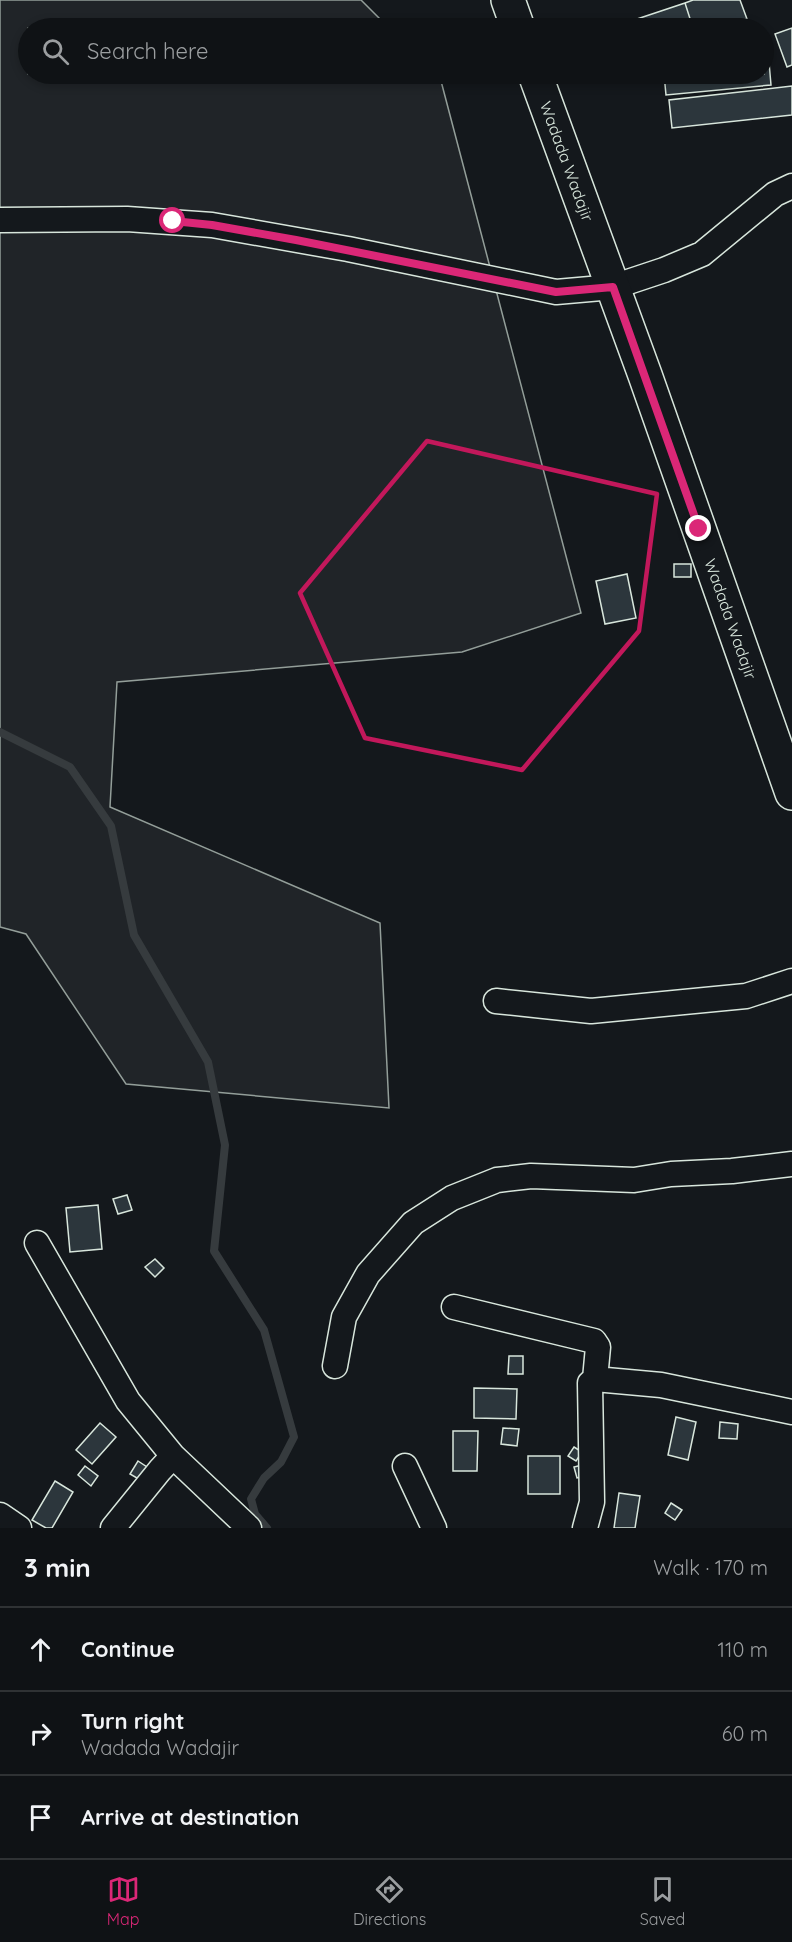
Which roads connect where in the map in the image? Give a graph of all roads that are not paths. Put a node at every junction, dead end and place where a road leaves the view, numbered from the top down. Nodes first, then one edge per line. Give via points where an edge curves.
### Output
1 (508, 0) edge
2 (514, 18) edge
3 (538, 84) edge
4 (792, 186) edge
5 (0, 220) edge
6 (613, 287) junction
7 (792, 794) edge
8 (792, 981) edge
9 (496, 1001) dead end
10 (792, 1164) edge
11 (37, 1243) dead end
12 (454, 1307) dead end
13 (335, 1366) dead end
14 (595, 1379) junction
15 (792, 1412) edge
16 (174, 1456) junction
17 (405, 1466) dead end
18 (0, 1515) edge
19 (19, 1528) edge
20 (113, 1528) edge
21 (249, 1528) edge
22 (434, 1528) edge
23 (585, 1528) edge

1 - 2 street
3 - 6 street, Wadada Wadajir
4 - 6 street via 775,194 702,254
5 - 6 street via 128,219 212,225 556,292
6 - 7 street, Wadada Wadajir
8 - 9 street via 746,996 591,1011
10 - 13 street via 634,1180 531,1176 497,1180 452,1198 413,1223 368,1274 344,1317
11 - 16 street via 128,1401
12 - 14 street via 594,1341 598,1347
14 - 15 street via 661,1385
14 - 23 street via 590,1383 592,1502
16 - 20 street
16 - 21 street
17 - 22 street
18 - 19 street

